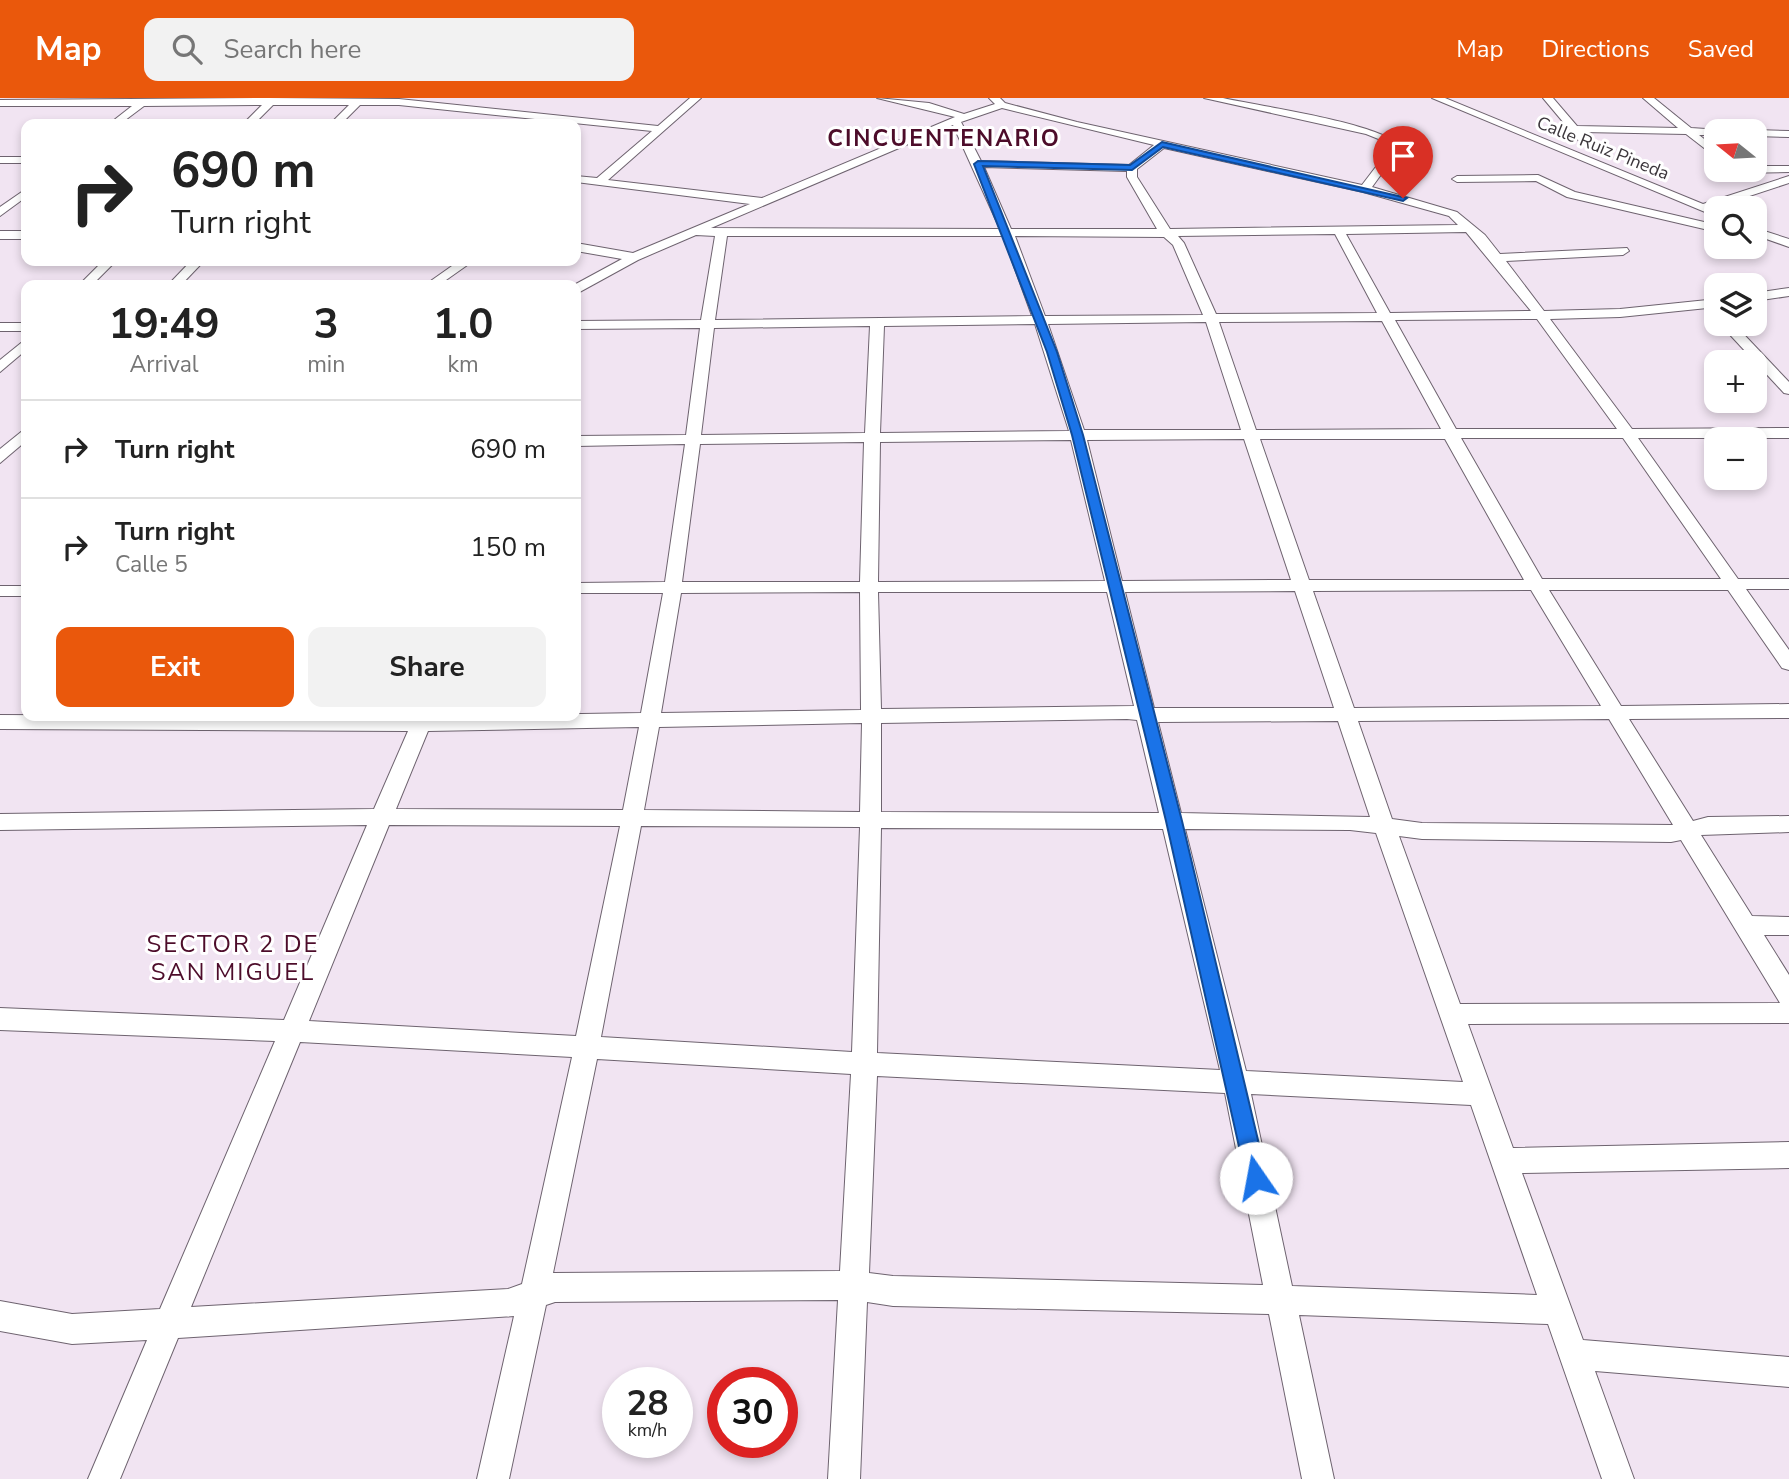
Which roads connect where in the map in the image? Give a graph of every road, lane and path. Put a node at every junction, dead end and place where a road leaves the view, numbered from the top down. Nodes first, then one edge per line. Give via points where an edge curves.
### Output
1 (696, 98) edge
2 (882, 98) edge
3 (1209, 98) edge
4 (1437, 98) edge
5 (1548, 98) edge
6 (1648, 98) edge
7 (360, 100) edge
8 (144, 101) edge
9 (273, 101) edge
10 (998, 102) edge
11 (0, 103) edge
12 (540, 103) dead end
13 (524, 113) junction
14 (121, 119) edge
15 (253, 119) edge
16 (340, 119) edge
17 (512, 119) edge
18 (575, 119) edge
19 (960, 119) junction
20 (581, 120) edge
21 (661, 129) junction
22 (1574, 129) junction
23 (1688, 132) junction
24 (1704, 132) edge
25 (1768, 133) edge
26 (1789, 134) edge
27 (1162, 144) junction
28 (1704, 145) edge
29 (0, 160) edge
30 (21, 160) edge
31 (978, 164) junction
32 (1132, 168) junction
33 (1768, 169) edge
34 (1789, 169) edge
35 (1612, 170) junction
36 (1457, 179) dead end
37 (1789, 179) edge
38 (581, 182) edge
39 (599, 182) junction
40 (1754, 182) edge
41 (1365, 189) junction
42 (1765, 189) junction
43 (21, 196) edge
44 (764, 202) junction
45 (1703, 208) joint
46 (0, 213) edge
47 (1704, 226) edge
48 (1469, 228) junction
49 (722, 231) junction
50 (1339, 231) junction
51 (697, 232) junction
52 (1168, 233) junction
53 (1789, 233) edge
54 (1006, 234) junction
55 (1767, 234) edge
56 (0, 235) edge
57 (21, 235) edge
58 (1767, 236) edge
59 (1609, 241) dead end
60 (1789, 243) edge
61 (581, 248) edge
62 (634, 257) junction
63 (1497, 258) junction
64 (105, 266) edge
65 (193, 266) edge
66 (460, 266) edge
67 (90, 280) edge
68 (179, 280) edge
69 (438, 280) edge
70 (581, 286) edge
71 (1789, 292) edge
72 (1767, 295) edge
73 (1704, 308) edge
74 (1540, 315) junction
75 (1210, 316) junction
76 (1387, 316) junction
77 (1038, 319) junction
78 (877, 321) junction
79 (705, 324) junction
80 (581, 325) edge
81 (0, 327) edge
82 (21, 327) edge
83 (1738, 336) edge
84 (21, 347) edge
85 (0, 368) edge
86 (1789, 390) edge
87 (1451, 433) junction
88 (1789, 433) edge
89 (1628, 434) junction
90 (1077, 435) junction
91 (1251, 436) junction
92 (872, 437) junction
93 (692, 440) junction
94 (581, 441) edge
95 (13, 445) edge
96 (0, 458) edge
97 (1789, 583) edge
98 (1535, 584) junction
99 (1732, 584) junction
100 (1115, 586) junction
101 (1304, 586) junction
102 (581, 588) edge
103 (673, 588) junction
104 (869, 588) junction
105 (0, 591) edge
106 (21, 591) edge
107 (1789, 664) edge
108 (1789, 711) edge
109 (1616, 712) junction
110 (1147, 714) junction
111 (1348, 716) junction
112 (871, 717) junction
113 (581, 719) edge
114 (650, 719) junction
115 (212, 721) edge
116 (423, 721) edge
117 (0, 722) edge
118 (380, 817) junction
119 (631, 817) junction
120 (871, 821) junction
121 (1174, 821) junction
122 (0, 822) edge
123 (1789, 824) edge
124 (1384, 826) junction
125 (1687, 830) junction
126 (1744, 925) junction
127 (1789, 926) edge
128 (1789, 996) edge
129 (1789, 1013) edge
130 (1452, 1014) junction
131 (0, 1019) edge
132 (291, 1032) junction
133 (585, 1048) junction
134 (864, 1064) junction
135 (1235, 1080) junction
136 (1480, 1094) junction
137 (1789, 1155) edge
138 (1504, 1161) junction
139 (851, 1285) junction
140 (534, 1294) junction
141 (1283, 1300) junction
142 (1557, 1310) junction
143 (0, 1316) edge
144 (168, 1325) junction
145 (1573, 1354) junction
146 (1789, 1373) edge
147 (104, 1479) edge
148 (493, 1479) edge
149 (844, 1479) edge
150 (1318, 1479) edge
151 (1618, 1479) edge

1 - 21 street
2 - 19 street via 929,106
3 - 41 street via 1390,140 1396,147
4 - 35 street, Calle Ruiz Pineda
5 - 22 street
6 - 23 street
7 - 9 street
7 - 13 street
7 - 16 street
8 - 9 street
8 - 11 street
8 - 14 street
9 - 15 street
10 - 19 street
10 - 27 street
12 - 13 street
13 - 17 street
13 - 18 street
19 - 31 street
19 - 44 street
20 - 21 street
21 - 39 street
22 - 23 street
22 - 35 street
23 - 24 street
23 - 28 street
25 - 26 street
27 - 32 street
27 - 41 street
29 - 30 street
31 - 32 street
31 - 54 street
32 - 52 street via 1138,191
33 - 34 street
35 - 45 street, Calle Ruiz Pineda
36 - 47 street via 1538,178 1571,195
37 - 42 street
38 - 39 street
39 - 44 street
40 - 42 street
41 - 48 street via 1440,208
42 - 45 street
43 - 46 street
44 - 51 street
48 - 50 street
48 - 63 street
49 - 51 street
49 - 54 street
49 - 79 street
50 - 52 street
50 - 76 street
51 - 62 street
52 - 54 street
52 - 75 street via 1178,243
53 - 55 street
54 - 77 street
56 - 57 street
58 - 60 street
59 - 63 street via 1623,251
61 - 62 street
62 - 70 street
63 - 74 street
64 - 67 street
65 - 68 street
66 - 69 street
71 - 72 street
73 - 74 street
74 - 76 street
74 - 89 street
75 - 76 street
75 - 77 street
75 - 91 street
76 - 87 street
77 - 78 street
77 - 90 street
78 - 79 street
78 - 92 street
79 - 80 street
79 - 93 street
81 - 82 street
83 - 86 street
84 - 85 street
87 - 89 street
87 - 91 street
87 - 98 street
88 - 89 street
89 - 99 street
90 - 91 street
90 - 92 street
90 - 100 street
91 - 101 street
92 - 93 street
92 - 104 street
93 - 94 street
93 - 103 street
95 - 96 street
97 - 99 street
98 - 99 street
98 - 101 street
98 - 109 street
99 - 107 street
100 - 101 street
100 - 104 street
100 - 110 street
101 - 111 street
102 - 103 street
103 - 104 street
103 - 114 street
104 - 112 street
105 - 106 street
108 - 109 street
109 - 111 street
109 - 125 street
110 - 111 street
110 - 112 street
110 - 121 street
111 - 124 street
112 - 114 street
112 - 120 street
113 - 114 street
114 - 119 street
115 - 117 street
116 - 118 street
118 - 119 street
118 - 122 street
118 - 132 street
119 - 120 street
119 - 133 street
120 - 121 street
120 - 134 street
121 - 124 street
121 - 135 street
123 - 125 street via 1708,825
124 - 125 street via 1422,831 1671,834
124 - 130 street
125 - 126 street
126 - 127 street
126 - 128 street
129 - 130 street
130 - 136 street
131 - 132 street
132 - 133 street
132 - 144 street
133 - 134 street
133 - 140 street
134 - 135 street
134 - 139 street
135 - 136 street
135 - 141 street
136 - 138 street
137 - 138 street
138 - 142 street
139 - 140 street via 555,1287
139 - 141 street via 893,1291
139 - 149 street
140 - 144 street via 508,1304
140 - 148 street
141 - 142 street
141 - 150 street
142 - 145 street
143 - 144 street via 72,1329
144 - 147 street
145 - 146 street
145 - 151 street

